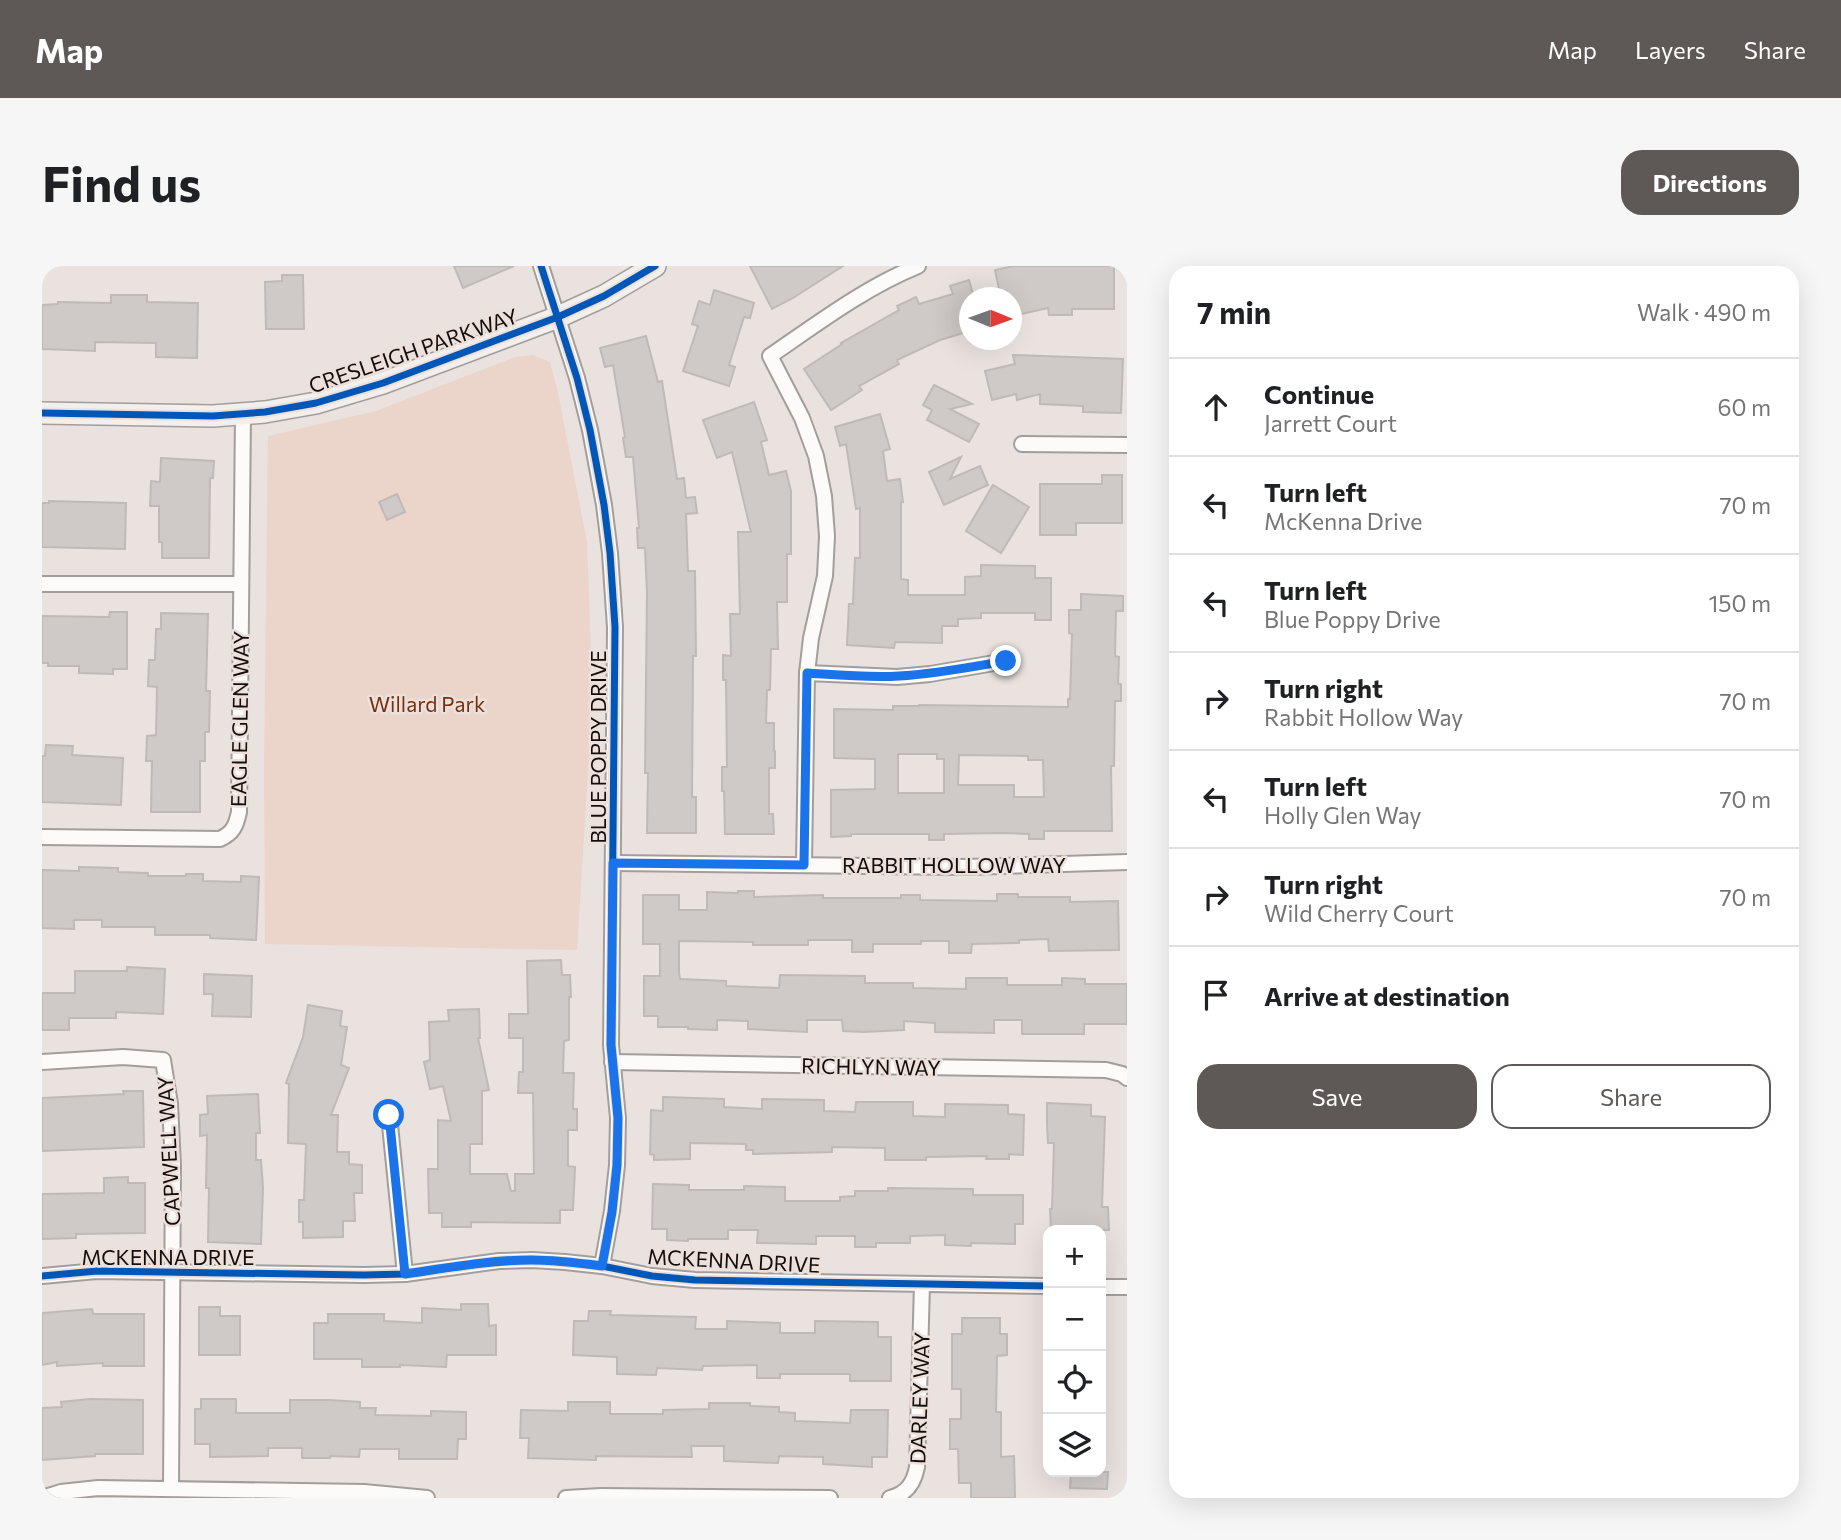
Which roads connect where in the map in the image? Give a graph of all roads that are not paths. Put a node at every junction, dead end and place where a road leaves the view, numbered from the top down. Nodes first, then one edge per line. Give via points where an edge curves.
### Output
1 (541, 266) edge
2 (655, 266) edge
3 (918, 266) edge
4 (558, 317) junction
5 (42, 413) edge
6 (243, 414) junction
7 (1023, 444) dead end
8 (1127, 446) edge
9 (42, 584) edge
10 (241, 584) junction
11 (1006, 661) dead end
12 (807, 673) junction
13 (42, 837) edge
14 (613, 863) junction
15 (1127, 863) edge
16 (804, 865) junction
17 (42, 1062) edge
18 (612, 1062) junction
19 (1127, 1078) edge
20 (389, 1115) dead end
21 (602, 1266) junction
22 (172, 1272) junction
23 (405, 1274) junction
24 (42, 1276) edge
25 (922, 1284) junction
26 (1043, 1286) edge
27 (1106, 1287) edge
28 (1127, 1287) edge
29 (171, 1489) junction
30 (42, 1498) edge
31 (427, 1498) edge
32 (566, 1498) edge
33 (830, 1498) edge
34 (891, 1498) edge

1 - 4 street, BLUE POPPY DRIVE
2 - 4 street, CRESLEIGH PARKWAY
3 - 12 street via 861,295 770,356 802,418 824,496 825,576
4 - 6 street, CRESLEIGH PARKWAY via 349,394
4 - 14 street, BLUE POPPY DRIVE via 590,430 610,553 615,627
5 - 6 street, CRESLEIGH PARKWAY
6 - 10 street, EAGLE GLEN WAY
7 - 8 street
9 - 10 street
10 - 13 street, EAGLE GLEN WAY via 239,812 230,834 219,839
11 - 12 street via 897,677
12 - 16 street
14 - 16 street, RABBIT HOLLOW WAY
14 - 18 street, BLUE POPPY DRIVE
15 - 16 street, RABBIT HOLLOW WAY
17 - 22 street, CAPWELL WAY via 123,1057 163,1060 173,1166
18 - 19 street, RICHLYN WAY via 1106,1070
18 - 21 street, BLUE POPPY DRIVE via 617,1165
20 - 23 street
21 - 23 street, MCKENNA DRIVE via 510,1261
21 - 25 street, MCKENNA DRIVE via 695,1280
22 - 23 street, MCKENNA DRIVE
22 - 24 street, MCKENNA DRIVE
22 - 29 street, CAPWELL WAY
25 - 26 street, MCKENNA DRIVE
25 - 34 street, DARLEY WAY via 917,1467 906,1491
27 - 28 street
29 - 30 street via 98,1488
29 - 31 street via 364,1492
32 - 33 street

